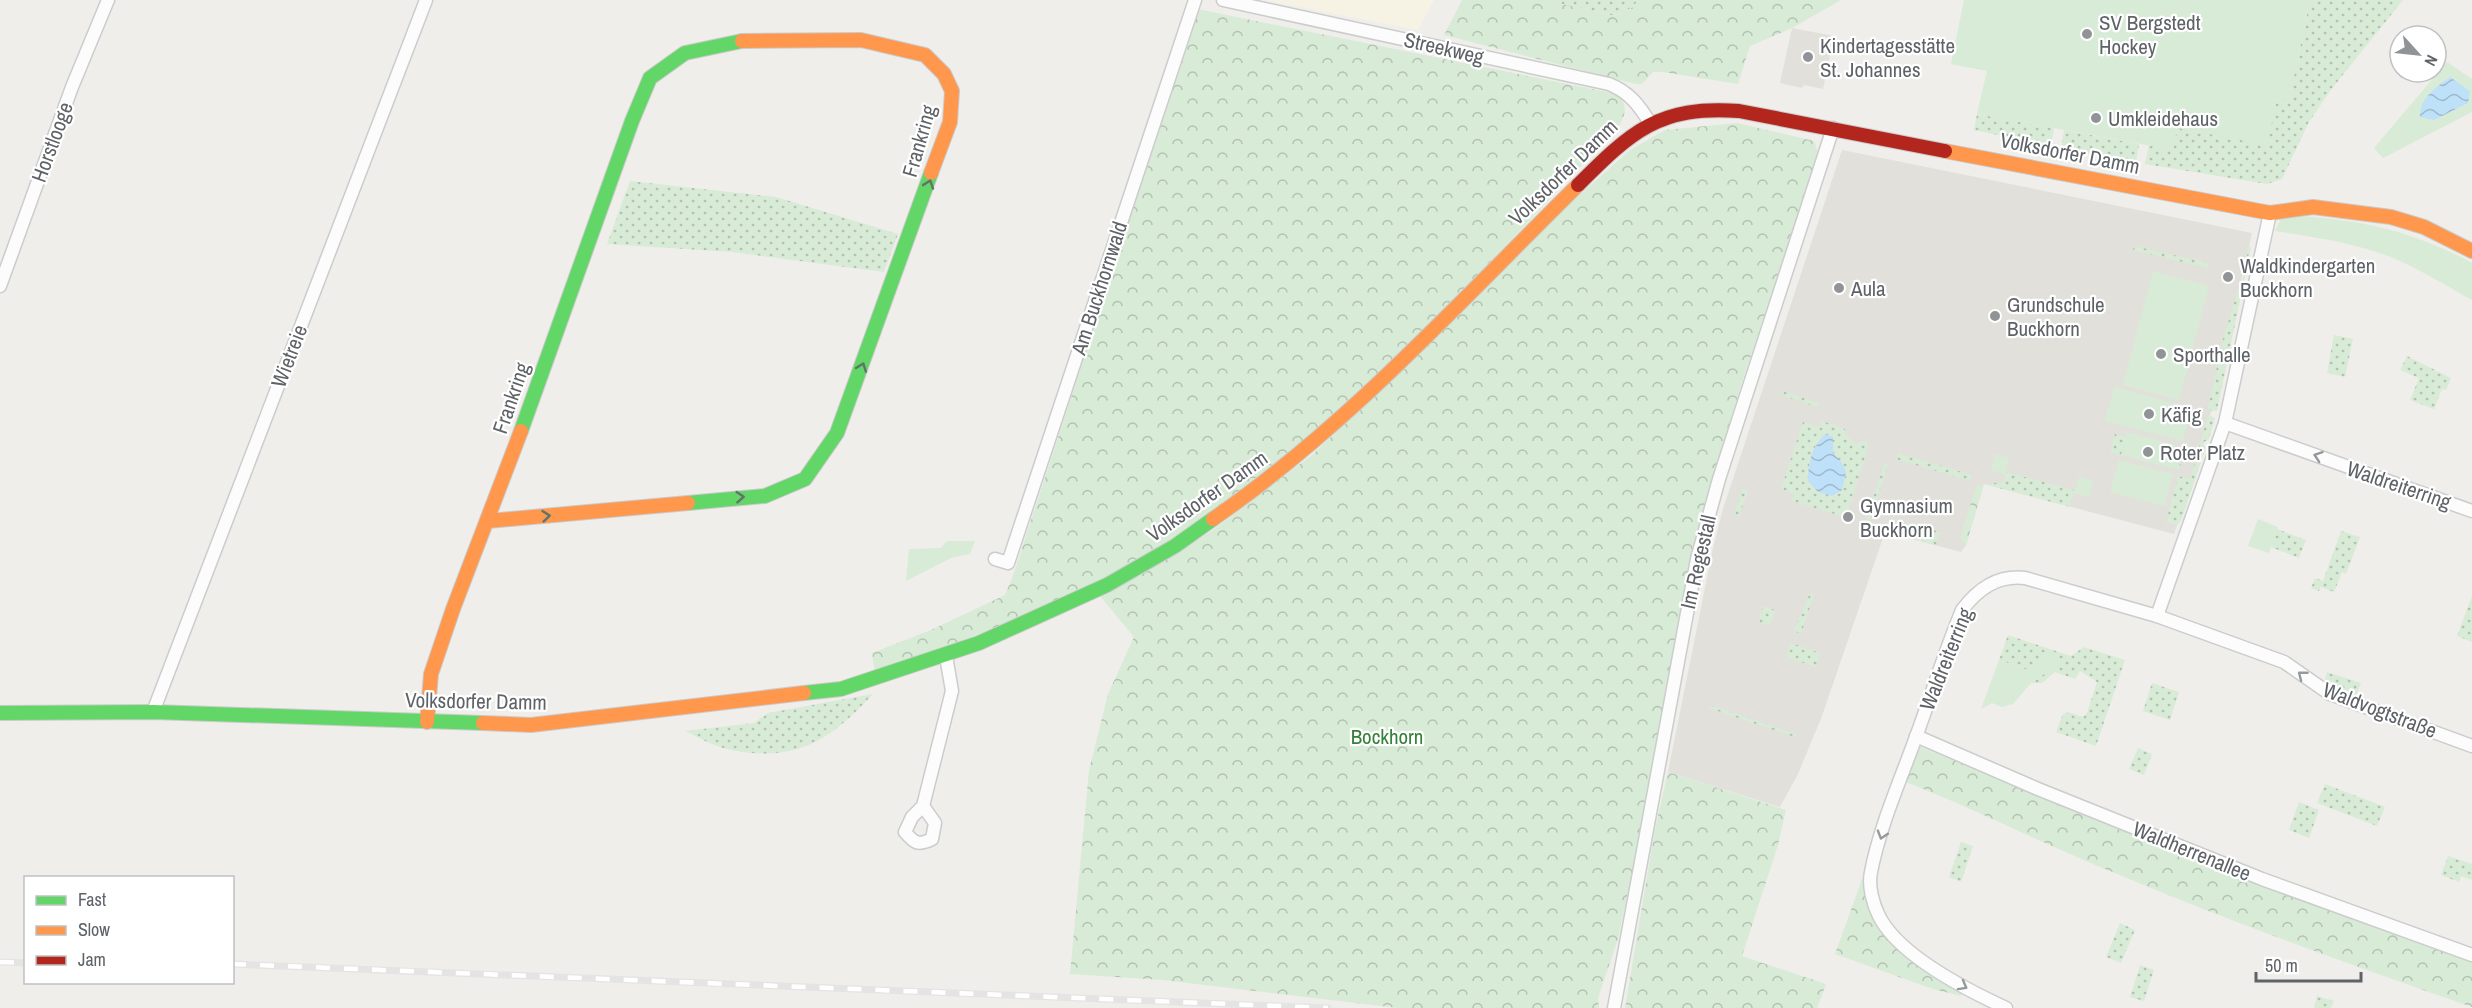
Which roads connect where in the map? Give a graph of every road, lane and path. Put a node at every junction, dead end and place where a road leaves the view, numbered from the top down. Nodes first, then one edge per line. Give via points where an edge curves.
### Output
1 (108, 0) edge
2 (426, 0) edge
3 (1195, 0) edge
4 (1223, 0) edge
5 (1650, 123) junction
6 (1833, 128) junction
7 (2270, 213) junction
8 (2472, 251) edge
9 (0, 286) edge
10 (2225, 423) junction
11 (2472, 511) edge
12 (488, 521) junction
13 (995, 559) dead end
14 (2157, 616) junction
15 (946, 656) junction
16 (153, 712) junction
17 (0, 713) edge
18 (428, 722) junction
19 (1916, 736) junction
20 (2472, 746) edge
21 (923, 806) dead end
22 (2472, 955) edge
23 (1614, 1008) edge
24 (2006, 1008) edge

1 - 9 street, Horstlooge
2 - 16 street, Wietreie
3 - 13 street, Am Buckhornwald via 1008,563
4 - 5 street, Streekweg via 1608,84 1637,102
5 - 6 main road, Volksdorfer Damm via 1680,112 1711,109
5 - 15 main road, Volksdorfer Damm via 1606,155 1346,414 1256,489 1174,546 1107,585
6 - 7 main road, Volksdorfer Damm
6 - 23 street, Im Regestall via 1697,559
7 - 8 main road, Volksdorfer Damm via 2313,207 2391,217 2424,227
7 - 10 street
11 -> 10 street, Waldreiterring
10 - 14 street
12 -> 12 main road, Frankring via 765,496 805,479 837,433 950,122 952,91 944,74 925,55 861,40 738,41 685,53 650,78
12 - 18 main road, Frankring via 431,674
14 - 19 street, Waldreiterring via 2032,579 2007,578 1990,584 1962,610
20 -> 14 street, Waldvogtstraße via 2330,694 2284,662
15 - 18 main road, Volksdorfer Damm via 841,689 743,702 531,725
15 - 21 street via 952,691
16 - 17 main road, Volksdorfer Damm
16 - 18 main road, Volksdorfer Damm
19 - 22 street, Waldherrenallee via 2252,875
19 -> 24 street, Waldreiterring via 1870,874 1874,906 1887,931 1899,942 1938,971

